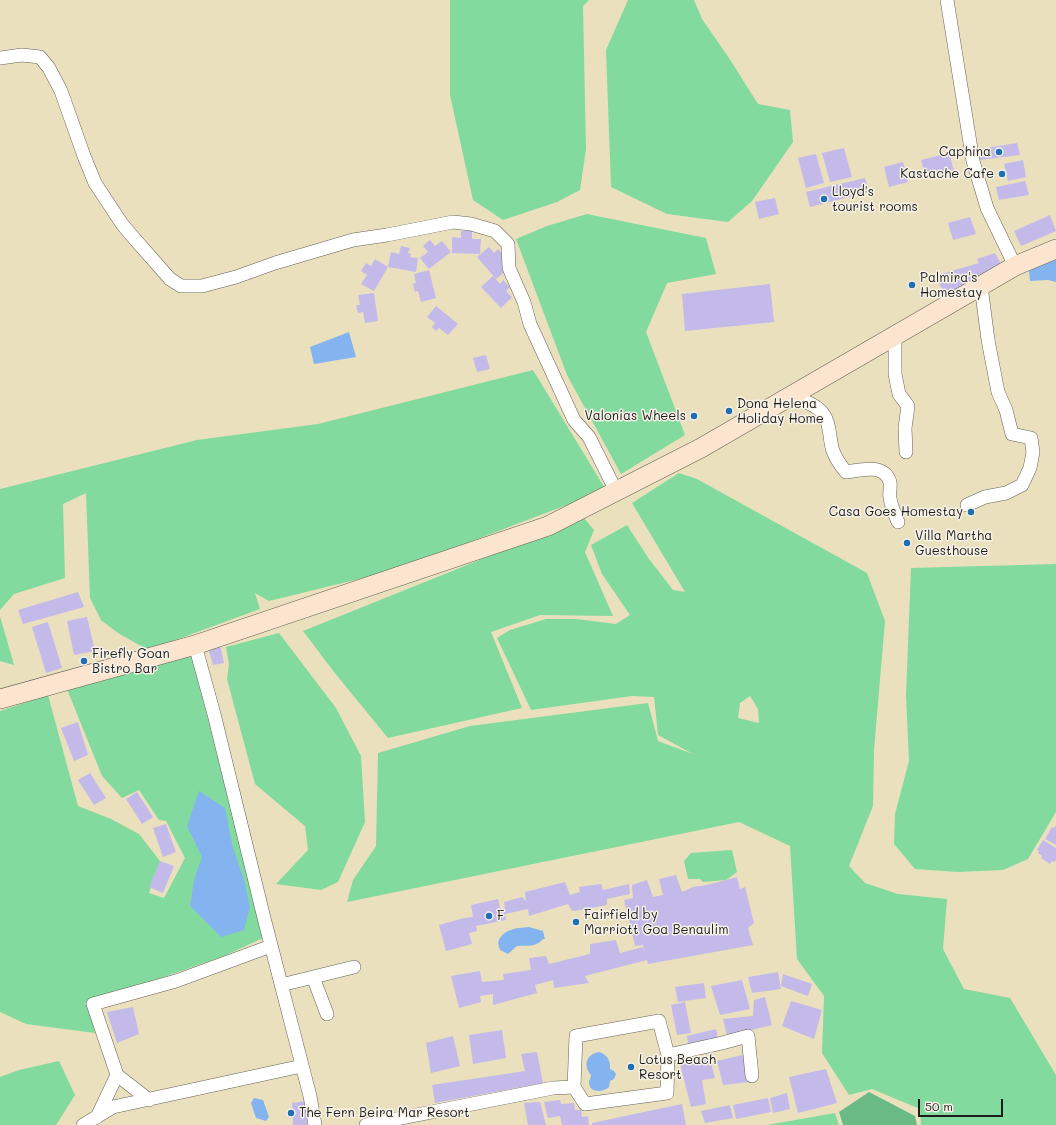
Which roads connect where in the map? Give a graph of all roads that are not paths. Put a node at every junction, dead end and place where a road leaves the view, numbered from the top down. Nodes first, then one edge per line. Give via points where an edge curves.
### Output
1 (947, 0) edge
2 (0, 58) edge
3 (1056, 249) edge
4 (1016, 266) junction
5 (981, 286) junction
6 (895, 336) junction
7 (792, 396) junction
8 (906, 452) dead end
9 (616, 491) junction
10 (967, 505) dead end
11 (898, 522) dead end
12 (195, 645) junction
13 (0, 700) edge
14 (271, 946) junction
15 (354, 967) dead end
16 (313, 977) junction
17 (281, 985) junction
18 (327, 1014) dead end
19 (668, 1055) junction
20 (302, 1066) junction
21 (117, 1075) junction
22 (752, 1076) dead end
23 (574, 1087) junction
24 (149, 1100) junction
25 (97, 1117) junction
26 (83, 1125) edge
27 (315, 1125) edge
28 (366, 1125) edge

1 - 4 street via 973,160 987,208
2 - 9 street via 22,55 40,57 49,68 61,91 95,183 122,224 170,279 181,286 202,286 236,277 353,240 452,222 471,224 495,232 508,244 509,268 524,302 530,324 574,420 589,437
3 - 4 street
4 - 5 street
5 - 6 street
5 - 10 street via 998,392 1012,434 1031,438 1033,452 1030,468 1022,485 1006,493 985,497
6 - 7 street
6 - 8 street via 895,374 899,394 908,406 905,428
7 - 9 street via 701,448
7 - 11 street via 810,403 824,414 833,451 846,472 870,468 881,471 887,477 890,483 890,498
9 - 12 street via 548,526
12 - 13 street
12 - 14 street
14 - 17 street
14 - 21 street via 176,981 93,1004
15 - 16 street
16 - 17 street
16 - 18 street
17 - 20 street
19 - 22 street via 748,1036
19 - 23 street via 667,1093 585,1104
19 - 23 street via 659,1021 576,1036
20 - 24 street
20 - 27 street
21 - 24 street
21 - 25 street
23 - 28 street via 553,1088
24 - 25 street via 112,1108
25 - 26 street

